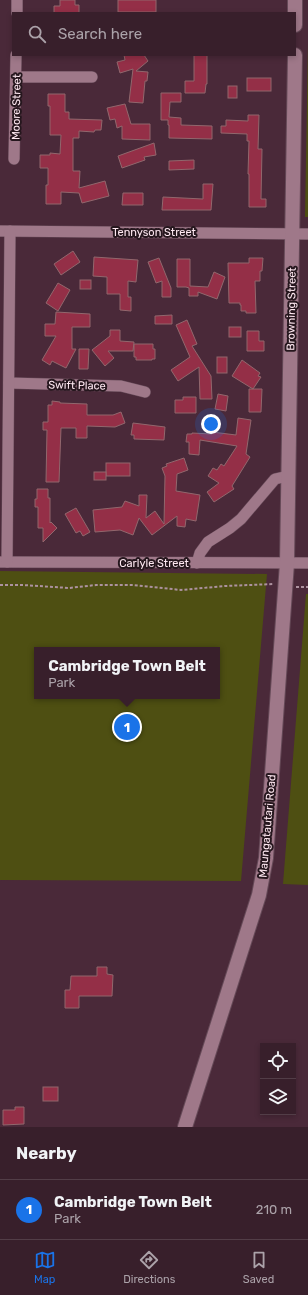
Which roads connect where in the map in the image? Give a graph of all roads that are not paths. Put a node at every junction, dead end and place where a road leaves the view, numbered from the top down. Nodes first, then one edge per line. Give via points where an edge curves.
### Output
1 (17, 0) edge
2 (295, 0) edge
3 (17, 12) edge
4 (295, 12) edge
5 (16, 56) edge
6 (294, 56) edge
7 (16, 77) junction
8 (92, 77) dead end
9 (14, 159) dead end
10 (5, 231) edge
11 (292, 234) junction
12 (308, 234) edge
13 (9, 383) junction
14 (145, 392) dead end
15 (288, 476) junction
16 (4, 562) edge
17 (197, 563) junction
18 (287, 563) junction
19 (308, 563) edge
20 (185, 1127) edge

1 - 3 street
2 - 4 street
5 - 7 street, Moore Street
6 - 11 street, Browning Street
7 - 8 street
7 - 9 street, Moore Street
10 - 11 street, Tennyson Street
10 - 13 street
11 - 12 street, Tennyson Street
11 - 15 street, Browning Street
13 - 14 street, Swift Place via 121,386
13 - 16 street
15 - 17 street via 274,479 241,519 208,542
15 - 18 street, Browning Street
16 - 17 street, Carlyle Street
17 - 18 street, Carlyle Street
18 - 19 street, Carlyle Street
18 - 20 street, Maungatautari Road via 266,858 260,895

